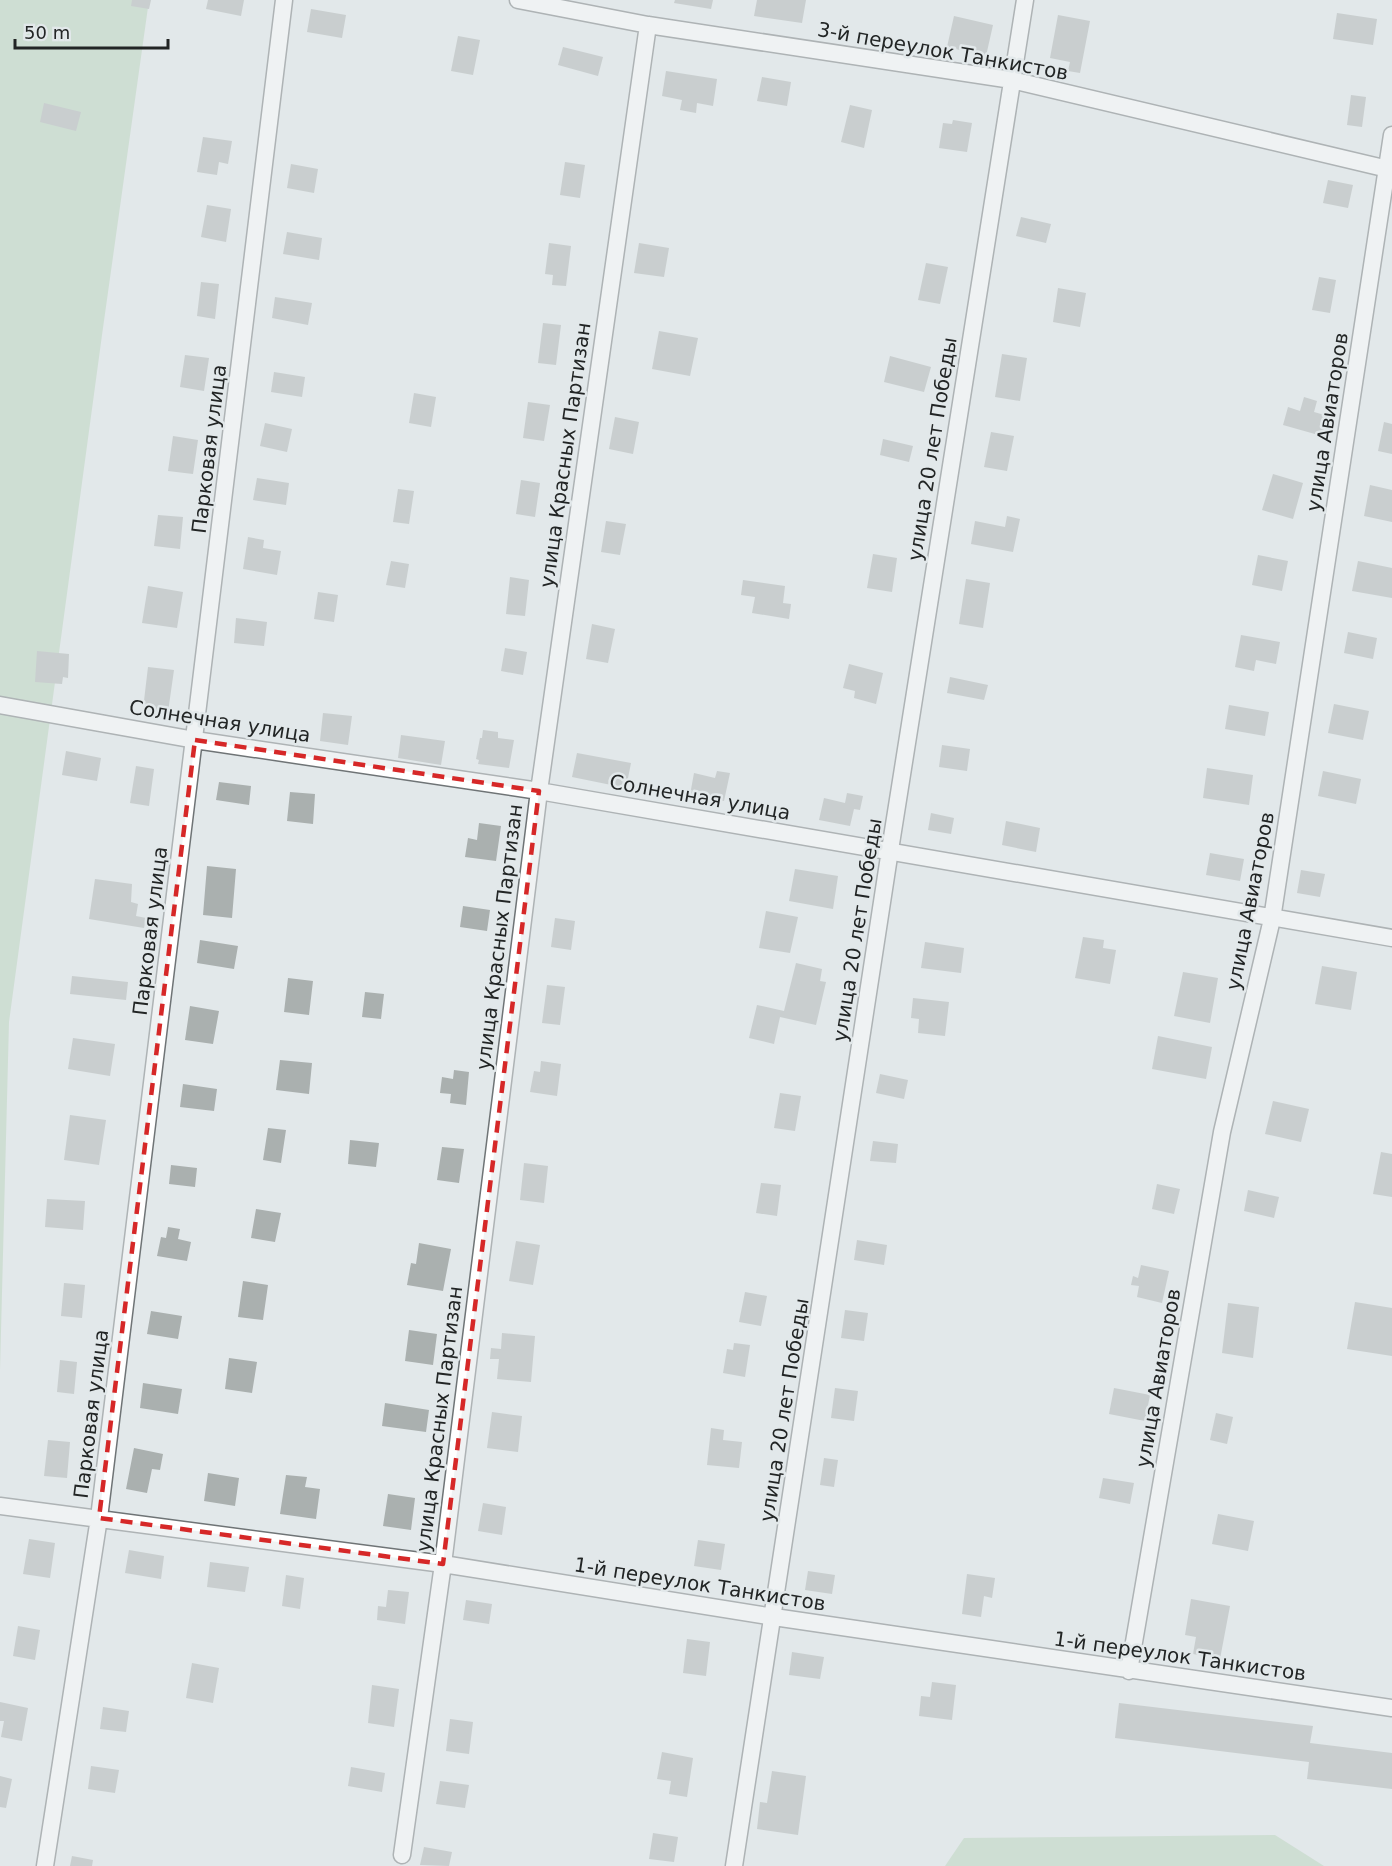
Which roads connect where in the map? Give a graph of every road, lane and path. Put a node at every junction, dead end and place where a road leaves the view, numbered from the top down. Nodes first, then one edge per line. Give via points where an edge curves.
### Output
1 (284, 0) edge
2 (518, 0) edge
3 (523, 0) edge
4 (1024, 0) edge
5 (648, 25) junction
6 (1012, 80) junction
7 (1392, 135) edge
8 (1389, 169) edge
9 (0, 705) edge
10 (195, 740) junction
11 (539, 791) junction
12 (890, 850) junction
13 (1272, 919) junction
14 (1392, 938) edge
15 (0, 1506) edge
16 (99, 1518) junction
17 (442, 1564) junction
18 (774, 1617) junction
19 (1129, 1671) junction
20 (1392, 1708) edge
21 (402, 1856) dead end
22 (45, 1866) edge
23 (735, 1866) edge

1 - 10 street, Парковая улица
2 - 3 street, 3-й переулок Танкистов
3 - 5 street, 3-й переулок Танкистов
4 - 6 street, улица 20 лет Победы
5 - 6 street, 3-й переулок Танкистов
5 - 11 street, улица Красных Партизан
6 - 8 street, 3-й переулок Танкистов
6 - 12 street, улица 20 лет Победы
7 - 8 street, улица Авиаторов
8 - 13 street, улица Авиаторов
9 - 10 street, Солнечная улица
10 - 11 street, Солнечная улица
10 - 16 street, Парковая улица
11 - 12 street, Солнечная улица
11 - 17 street, улица Красных Партизан
12 - 13 street, Солнечная улица
12 - 18 street, улица 20 лет Победы
13 - 14 street, Солнечная улица
13 - 19 street, улица Авиаторов via 1222,1132
15 - 16 street, 1-й переулок Танкистов
16 - 17 street, 1-й переулок Танкистов
16 - 22 street, Парковая улица
17 - 18 street, 1-й переулок Танкистов
17 - 21 street, улица Красных Партизан
18 - 19 street, 1-й переулок Танкистов
18 - 23 street, улица 20 лет Победы
19 - 20 street, 1-й переулок Танкистов

